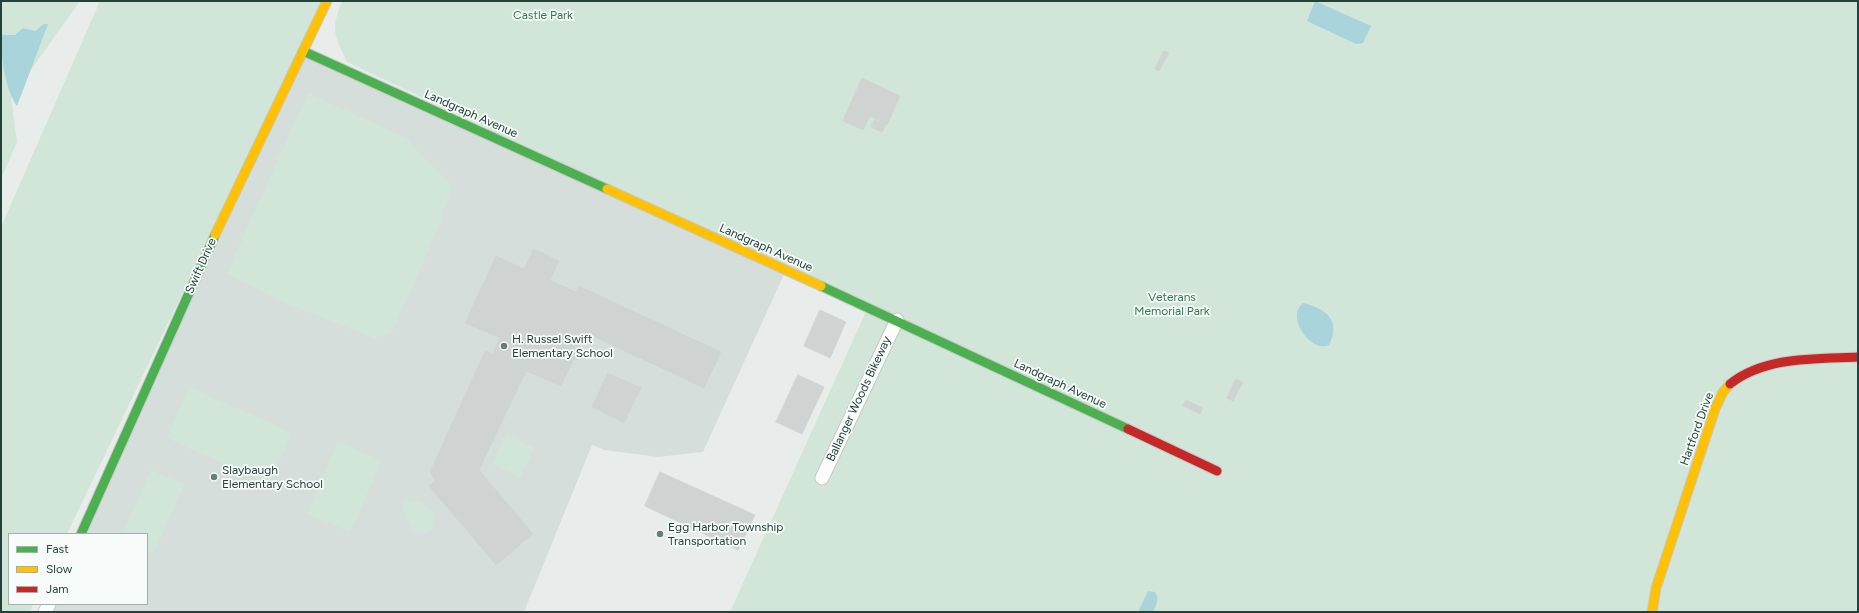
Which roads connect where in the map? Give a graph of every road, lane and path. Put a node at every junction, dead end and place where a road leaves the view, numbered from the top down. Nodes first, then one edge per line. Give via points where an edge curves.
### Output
1 (327, 1) edge
2 (303, 51) junction
3 (897, 320) junction
4 (1858, 357) edge
5 (1217, 471) dead end
6 (822, 478) dead end
7 (80, 533) edge
8 (1652, 612) edge

1 - 2 street, Swift Drive
2 - 3 street, Landgraph Avenue
2 - 7 street, Swift Drive via 215,236
3 - 5 street, Landgraph Avenue
3 - 6 street, Ballanger Woods Bikeway
4 - 8 street, Hartford Drive via 1764,367 1742,375 1726,388 1715,409 1656,588

